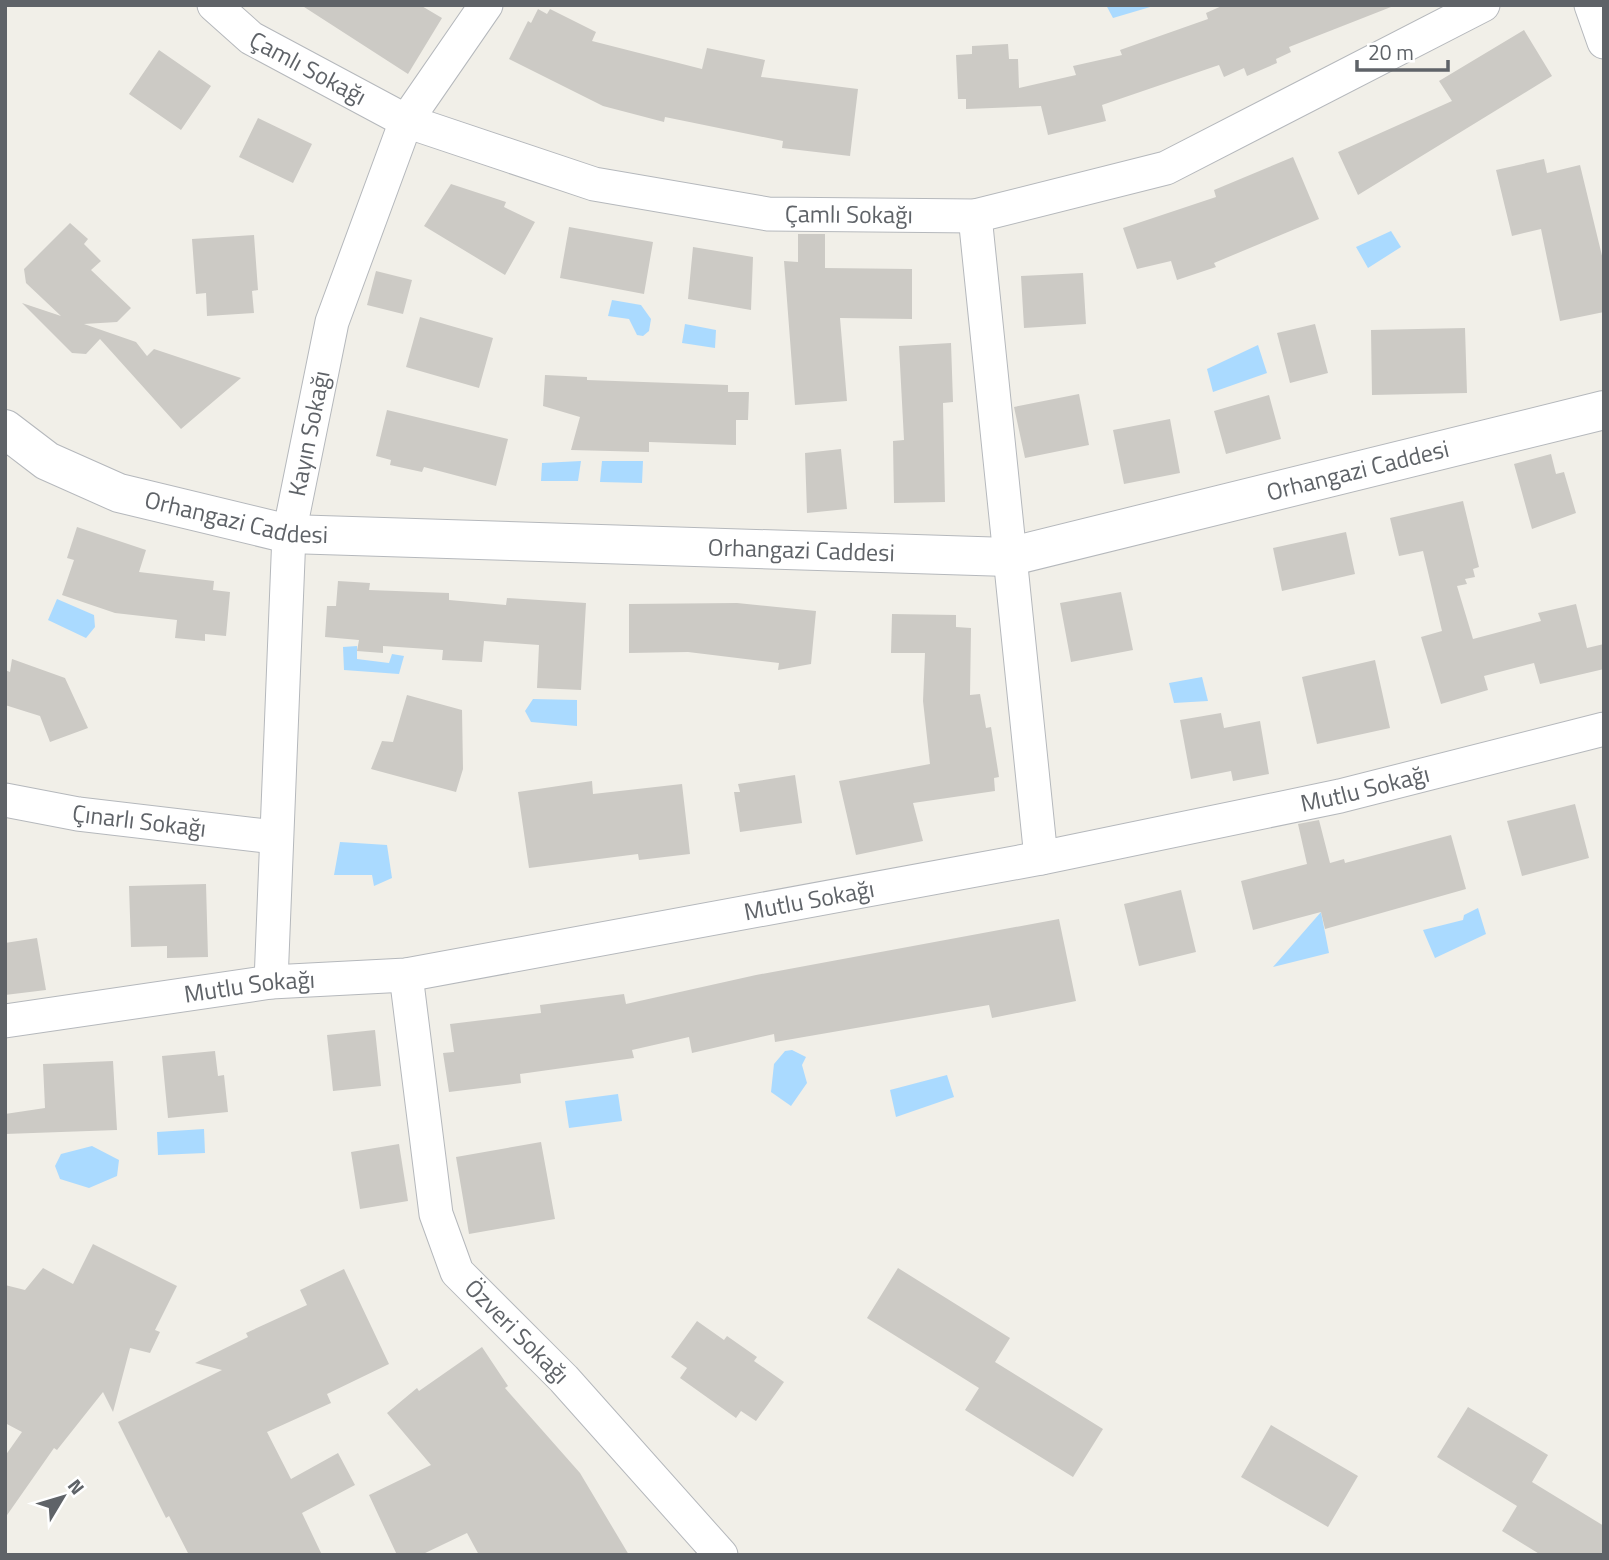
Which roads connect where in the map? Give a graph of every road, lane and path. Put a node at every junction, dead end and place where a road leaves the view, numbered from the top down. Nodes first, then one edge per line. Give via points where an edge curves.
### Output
1 (214, 5) edge
2 (486, 5) edge
3 (1483, 5) edge
4 (1591, 5) edge
5 (1604, 42) edge
6 (406, 121) junction
7 (975, 216) junction
8 (1604, 410) edge
9 (5, 429) edge
10 (289, 534) junction
11 (1008, 557) junction
12 (1604, 729) edge
13 (5, 800) edge
14 (275, 837) junction
15 (1041, 858) junction
16 (406, 975) junction
17 (271, 982) junction
18 (5, 1021) edge
19 (721, 1555) edge

1 - 6 street, Çamlı Sokağı via 251,38
2 - 6 street, Kayın Sokağı
3 - 7 street, Çamlı Sokağı via 1166,168
4 - 5 street
6 - 7 street, Çamlı Sokağı via 594,184 768,214
6 - 10 street, Kayın Sokağı via 332,322
7 - 11 street
8 - 11 street, Orhangazi Caddesi
9 - 10 street, Orhangazi Caddesi via 47,461 119,493
10 - 11 street, Orhangazi Caddesi
10 - 14 street, Kayın Sokağı
11 - 15 street
12 - 15 street, Mutlu Sokağı via 1340,796
13 - 14 street, Çınarlı Sokağı via 78,814
14 - 17 street, Kayın Sokağı
15 - 16 street, Mutlu Sokağı
16 - 17 street, Mutlu Sokağı
16 - 19 street, Özveri Sokağı via 436,1214 457,1272 564,1379
17 - 18 street, Mutlu Sokağı

